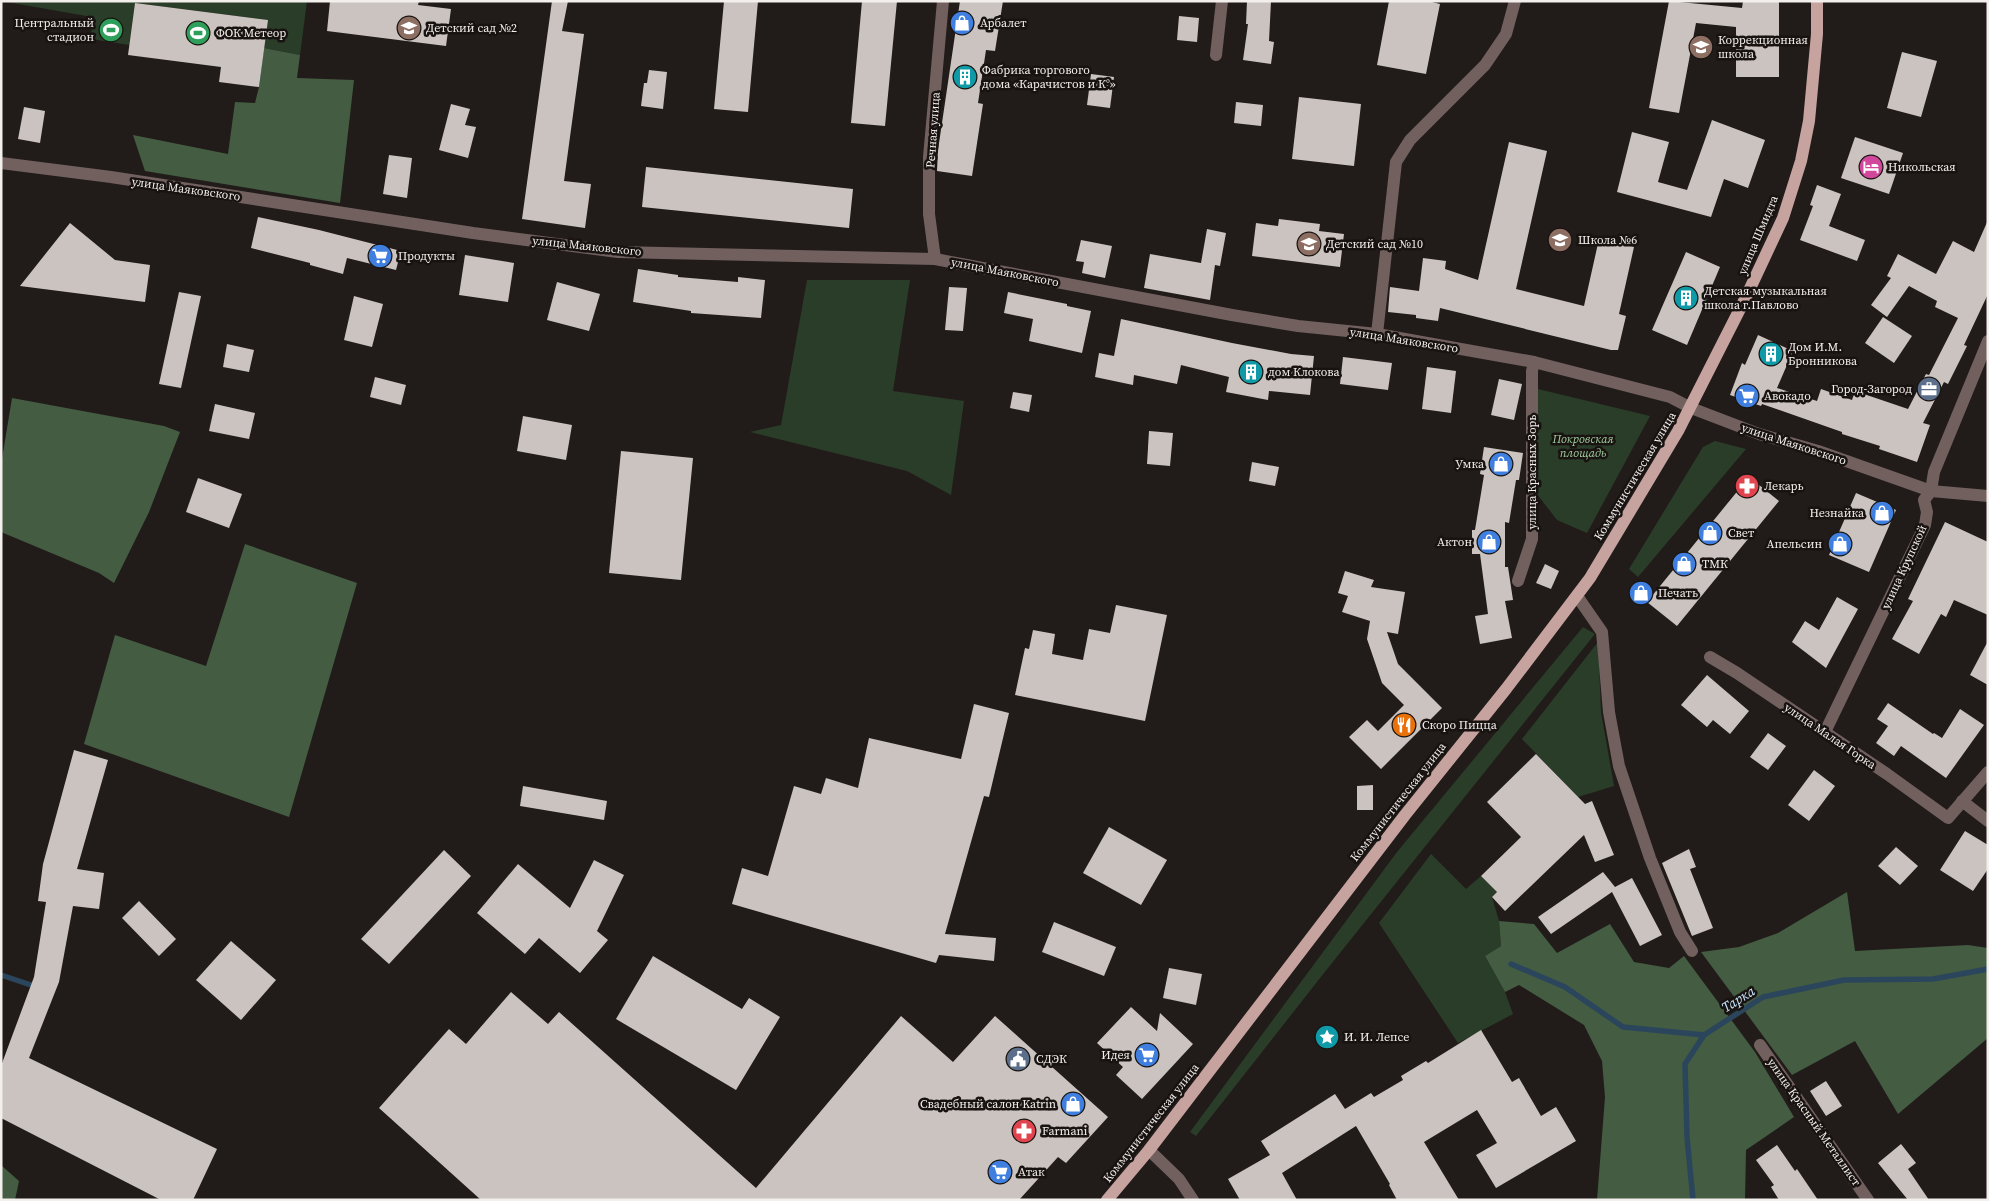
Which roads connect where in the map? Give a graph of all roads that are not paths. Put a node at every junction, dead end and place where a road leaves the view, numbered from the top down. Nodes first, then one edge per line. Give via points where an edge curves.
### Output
1 (943, 1) edge
2 (1222, 1) edge
3 (1515, 1) edge
4 (1817, 1) edge
5 (1216, 55) dead end
6 (1, 163) edge
7 (935, 259) junction
8 (1377, 334) junction
9 (1988, 342) edge
10 (1534, 362) junction
11 (1691, 408) junction
12 (1932, 491) junction
13 (1988, 496) edge
14 (1518, 581) dead end
15 (1577, 596) junction
16 (1710, 657) dead end
17 (1825, 732) junction
18 (1988, 772) edge
19 (1962, 801) junction
20 (1988, 821) edge
21 (1692, 951) dead end
22 (1760, 1044) dead end
23 (1149, 1150) junction
24 (1107, 1200) edge
25 (1193, 1200) edge
26 (1868, 1200) edge

1 - 7 street, Речная улица via 930,157 929,214
2 - 5 street
3 - 8 street via 1506,34 1485,65 1410,140 1396,162
4 - 11 main road, улица Шмидта via 1810,112 1798,170 1783,218
6 - 7 street, улица Маяковского via 618,252
7 - 8 street, улица Маяковского via 1232,315
8 - 10 street, улица Маяковского
9 - 12 street, улица Крупской via 1934,472
10 - 11 street, улица Маяковского via 1670,396
10 - 14 street, улица Красных Зорь via 1532,539
11 - 12 street, улица Маяковского
11 - 15 main road, Коммунистическая улица
12 - 13 street, улица Маяковского
12 - 17 street, улица Крупской via 1924,500 1928,512 1925,525
15 - 21 street via 1602,632 1609,712 1619,766 1650,858 1680,932
15 - 23 main road, Коммунистическая улица
16 - 17 street, улица Малая Горка
17 - 19 street, улица Малая Горка via 1948,818
18 - 19 street
19 - 20 street
22 - 26 street, улица Красный Металлист
23 - 24 main road, Коммунистическая улица
23 - 25 street via 1179,1179

